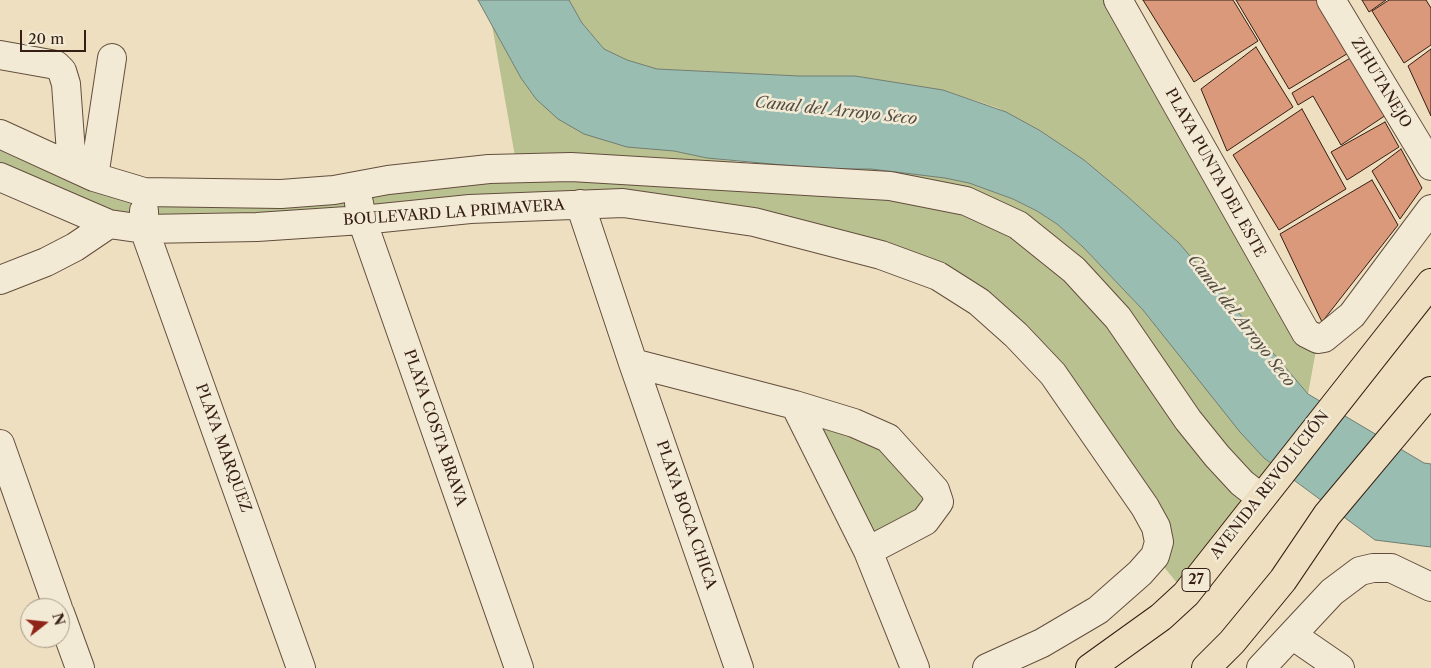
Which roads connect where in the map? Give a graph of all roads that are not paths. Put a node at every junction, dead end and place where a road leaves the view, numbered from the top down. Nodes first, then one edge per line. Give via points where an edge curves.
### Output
1 (1118, 0) edge
2 (1331, 0) edge
3 (0, 55) edge
4 (112, 58) dead end
5 (0, 134) edge
6 (1431, 166) edge
7 (83, 172) junction
8 (0, 177) edge
9 (356, 187) junction
10 (144, 192) junction
11 (580, 204) junction
12 (1431, 209) edge
13 (362, 220) junction
14 (109, 224) junction
15 (144, 229) junction
16 (0, 280) edge
17 (1431, 283) edge
18 (633, 363) junction
19 (1427, 396) edge
20 (796, 405) junction
21 (0, 444) edge
22 (1260, 497) junction
23 (868, 551) junction
24 (1431, 587) edge
25 (54, 598) edge
26 (1292, 635) junction
27 (70, 640) edge
28 (1272, 665) edge
29 (80, 668) edge
30 (301, 668) edge
31 (519, 668) edge
32 (739, 668) edge
33 (915, 668) edge
34 (987, 668) edge
35 (1090, 668) edge
36 (1206, 668) edge
37 (1340, 668) edge

1 - 12 street, PLAYA PUNTA DEL ESTE via 1306,333 1318,339 1330,334 1352,315
2 - 6 street, ZIHUTANEJO
3 - 7 street via 56,65 62,71
4 - 7 street
5 - 7 street
7 - 10 street
8 - 14 street, BOULEVARD LA PRIMAVERA
9 - 10 street via 281,194
9 - 13 street, PLAYA COSTA BRAVA
9 - 22 street via 388,180 489,169 571,167 890,186 966,201 1018,225 1074,270 1118,318 1216,456
10 - 15 street, PLAYA MARQUEZ
11 - 13 street, BOULEVARD LA PRIMAVERA via 470,209
11 - 18 street, PLAYA BOCA CHICA
11 - 34 street, BOULEVARD LA PRIMAVERA via 623,203 754,222 890,258 938,276 979,302 1053,374 1145,507 1156,527 1159,542 1155,556 1140,573 1098,610 1042,644
13 - 15 street, BOULEVARD LA PRIMAVERA via 257,227
13 - 31 street, PLAYA COSTA BRAVA
14 - 15 street, BOULEVARD LA PRIMAVERA
14 - 16 street via 46,262
15 - 30 street, PLAYA MARQUEZ
17 - 22 main road, AVENIDA REVOLUCIÓN / 27
18 - 20 street
18 - 32 street, PLAYA BOCA CHICA
19 - 36 main road via 1327,515 1283,580
20 - 23 street
20 - 23 street via 879,432 935,490 940,502 925,520
21 - 25 street
22 - 35 main road, AVENIDA REVOLUCIÓN / 27 via 1186,594 1161,617
23 - 33 street
24 - 26 street via 1391,568 1360,571 1332,592
26 - 28 street
26 - 37 street
27 - 29 street

